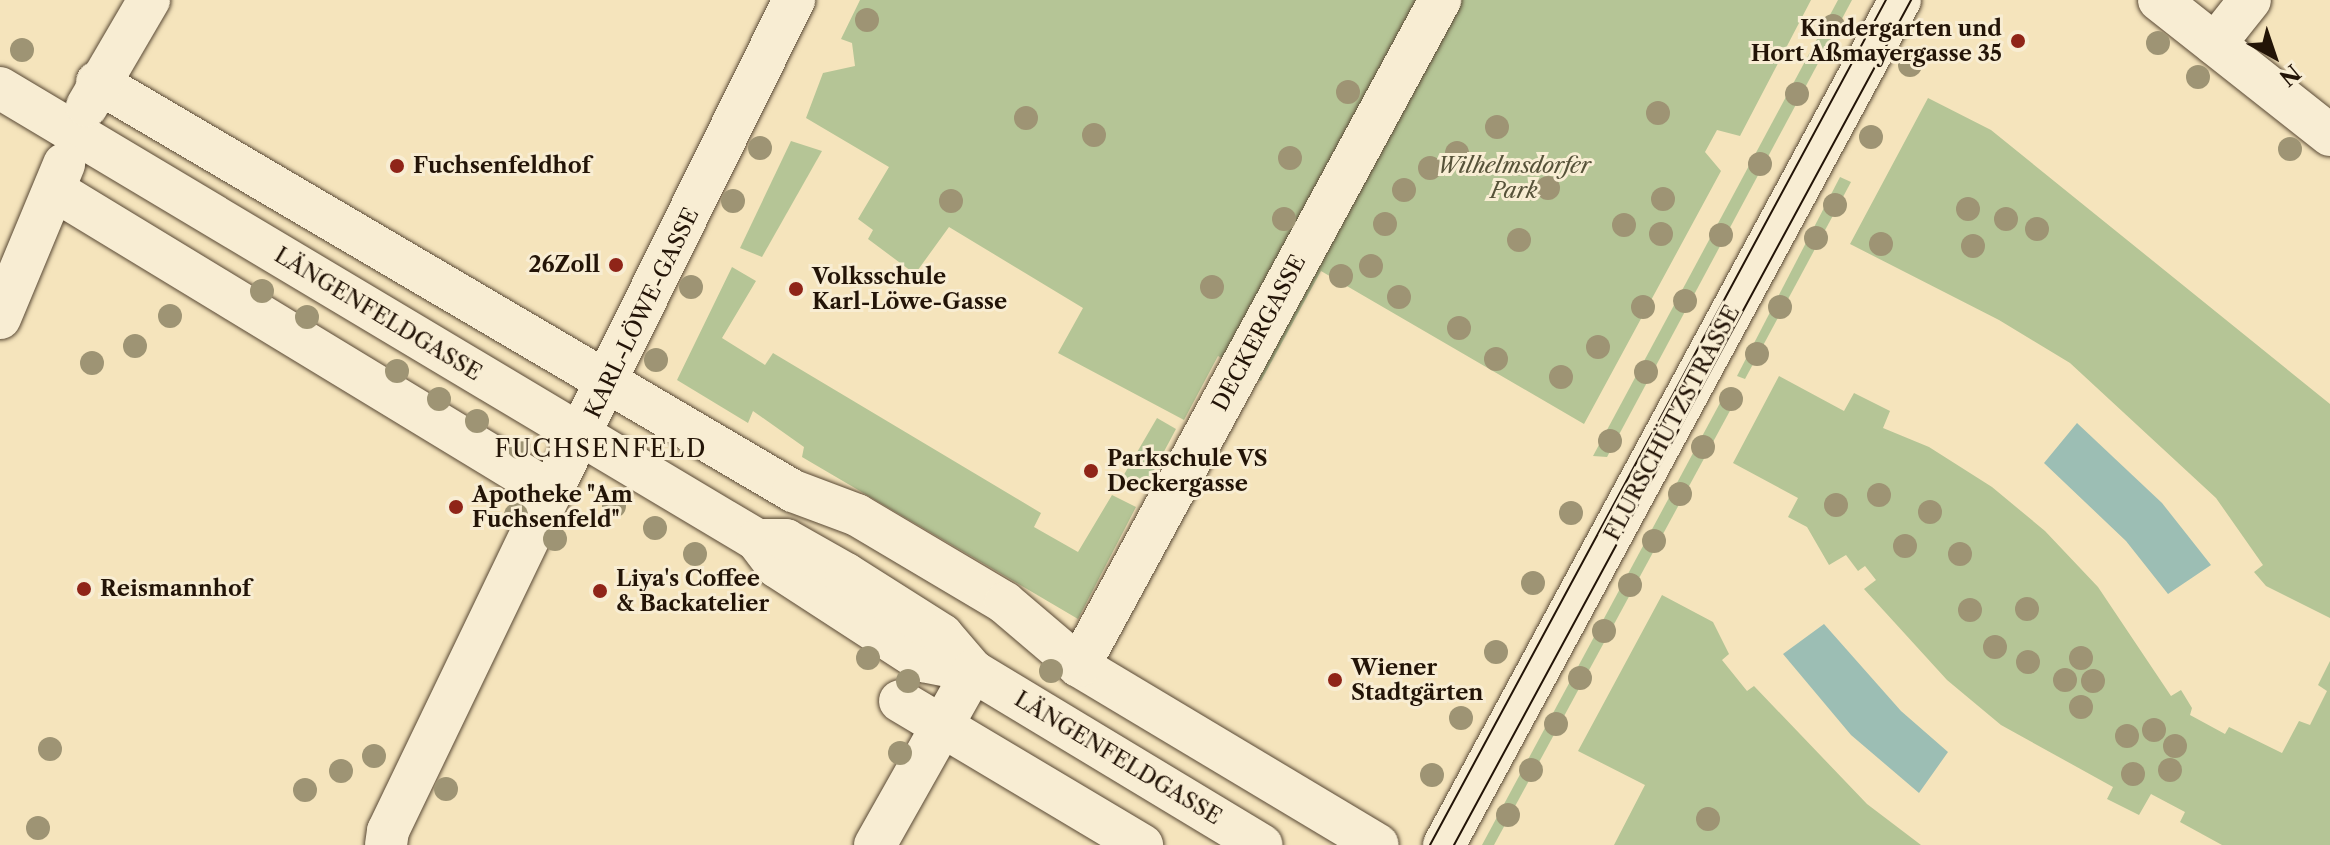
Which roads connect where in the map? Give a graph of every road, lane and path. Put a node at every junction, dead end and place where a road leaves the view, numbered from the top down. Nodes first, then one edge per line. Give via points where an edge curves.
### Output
1 (149, 0) edge
2 (794, 0) edge
3 (1440, 0) edge
4 (1900, 0) edge
5 (2159, 0) edge
6 (2250, 0) edge
7 (2215, 44) junction
8 (97, 82) junction
9 (0, 88) edge
10 (76, 133) junction
11 (2330, 135) edge
12 (54, 190) junction
13 (0, 318) edge
14 (610, 380) junction
15 (583, 436) junction
16 (551, 492) junction
17 (1079, 666) junction
18 (973, 671) junction
19 (900, 701) dead end
20 (942, 726) junction
21 (386, 845) edge
22 (875, 845) edge
23 (1142, 845) edge
24 (1262, 845) edge
25 (1378, 845) edge
26 (1444, 845) edge

1 - 8 street
2 - 14 street, KARL-LÖWE-GASSE
3 - 17 street, DECKERGASSE
4 - 26 street, FLURSCHÜTZSTRASSE
5 - 7 street
6 - 7 street
7 - 11 street
8 - 10 street
8 - 14 street
9 - 10 street, LÄNGENFELDGASSE
10 - 12 street
10 - 15 street, LÄNGENFELDGASSE
12 - 13 street
12 - 16 street
14 - 15 street, KARL-LÖWE-GASSE
14 - 17 street via 793,491 857,515 1005,603
15 - 16 street, KARL-LÖWE-GASSE
15 - 18 street, LÄNGENFELDGASSE via 757,540 777,567 922,661
16 - 21 street, KARL-LÖWE-GASSE
17 - 25 street
18 - 20 street
18 - 24 street, LÄNGENFELDGASSE
19 - 20 street
20 - 22 street
20 - 23 street

